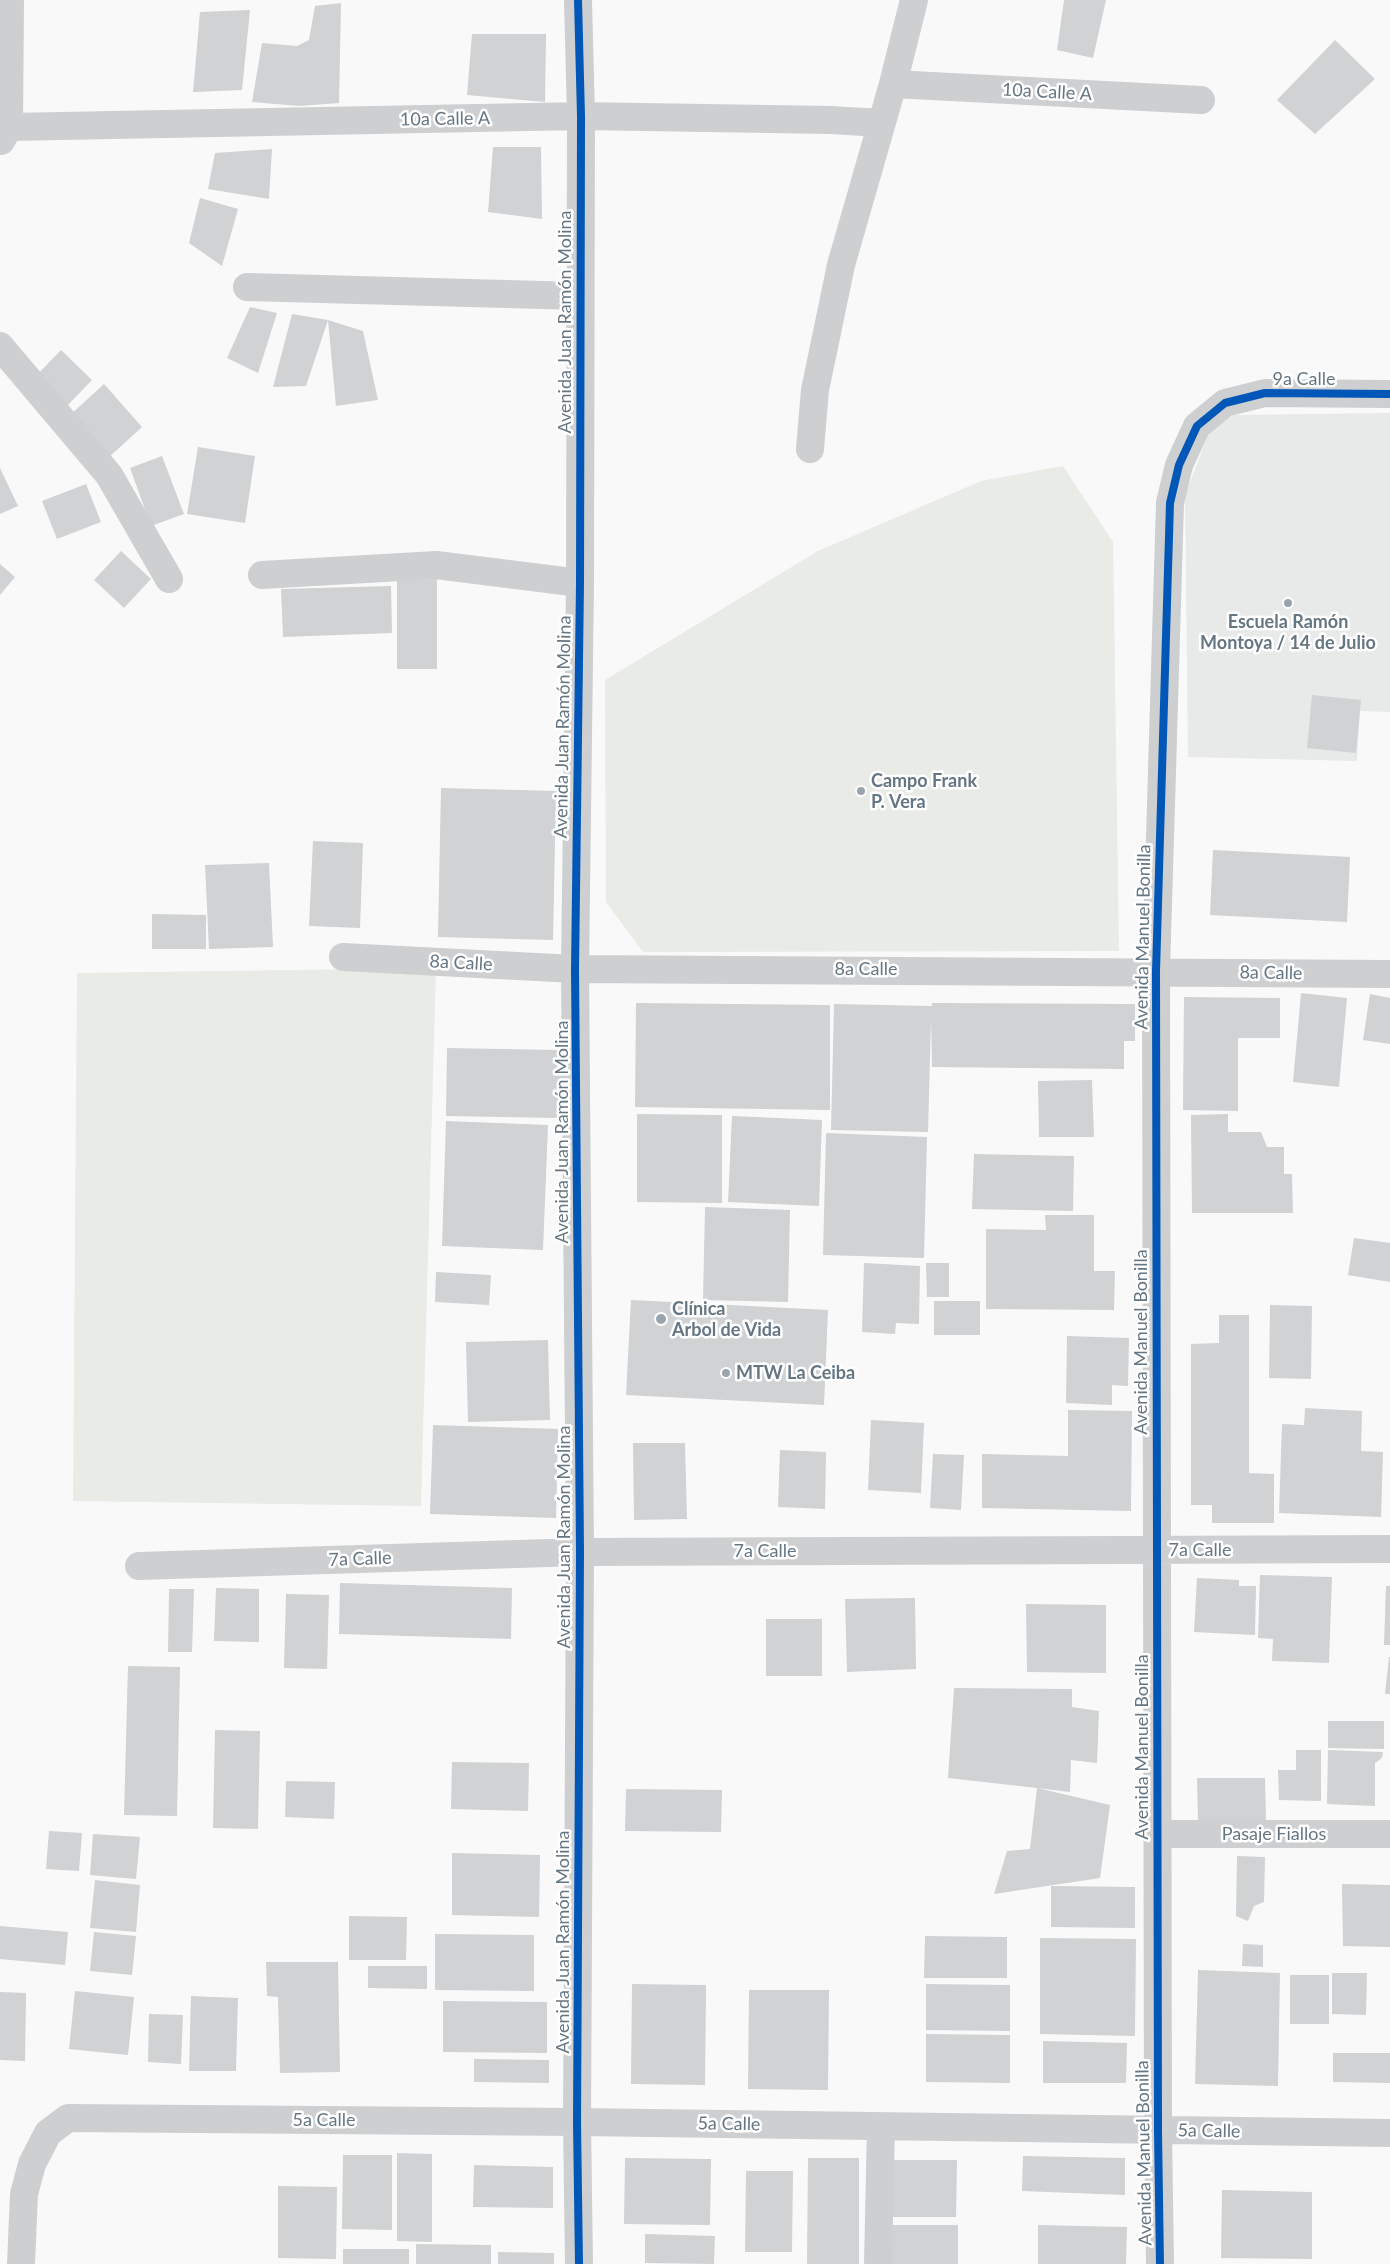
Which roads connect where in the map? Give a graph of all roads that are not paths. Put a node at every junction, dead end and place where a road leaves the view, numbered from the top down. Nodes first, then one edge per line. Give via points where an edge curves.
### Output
1 (10, 0) edge
2 (578, 0) edge
3 (914, 0) edge
4 (893, 84) junction
5 (1201, 100) dead end
6 (581, 116) junction
7 (881, 123) junction
8 (4, 135) edge
9 (247, 287) dead end
10 (580, 296) junction
11 (0, 346) edge
12 (1390, 394) edge
13 (1197, 426) joint
14 (810, 448) dead end
15 (262, 574) dead end
16 (169, 579) dead end
17 (580, 583) junction
18 (343, 956) dead end
19 (575, 969) junction
20 (1156, 971) junction
21 (1390, 974) edge
22 (1390, 1549) edge
23 (1156, 1550) junction
24 (580, 1552) junction
25 (139, 1566) dead end
26 (1157, 1834) junction
27 (1390, 1834) edge
28 (577, 2122) junction
29 (881, 2127) junction
30 (1158, 2131) junction
31 (1390, 2133) edge
32 (21, 2264) edge
33 (579, 2264) edge
34 (878, 2264) edge
35 (1160, 2264) edge

1 - 8 street
2 - 6 street, Avenida Juan Ramón Molina
3 - 4 street
4 - 5 street, 10a Calle A
4 - 7 street
6 - 7 street, 10a Calle A
6 - 8 street, 10a Calle A
6 - 10 street, Avenida Juan Ramón Molina
7 - 14 street via 841,265 815,390
9 - 10 street
10 - 17 street, Avenida Juan Ramón Molina
11 - 16 street via 109,475
12 - 13 street, 9a Calle via 1265,394 1225,403
13 - 20 street, Avenida Manuel Bonilla via 1178,465 1170,503
15 - 17 street via 436,565
17 - 19 street, Avenida Juan Ramón Molina
18 - 19 street, 8a Calle
19 - 20 street, 8a Calle
19 - 24 street, Avenida Juan Ramón Molina
20 - 21 street, 8a Calle
20 - 23 street, Avenida Manuel Bonilla
22 - 23 street, 7a Calle
23 - 24 street, 7a Calle
23 - 26 street, Avenida Manuel Bonilla
24 - 25 street, 7a Calle
24 - 28 street, Avenida Juan Ramón Molina
26 - 27 street, Pasaje Fiallos
26 - 30 street, Avenida Manuel Bonilla
28 - 29 street, 5a Calle
28 - 32 street, 5a Calle via 68,2118 48,2133 32,2164 24,2194
28 - 33 street, Avenida Juan Ramón Molina
29 - 30 street, 5a Calle
29 - 34 street
30 - 31 street, 5a Calle
30 - 35 street, Avenida Manuel Bonilla

